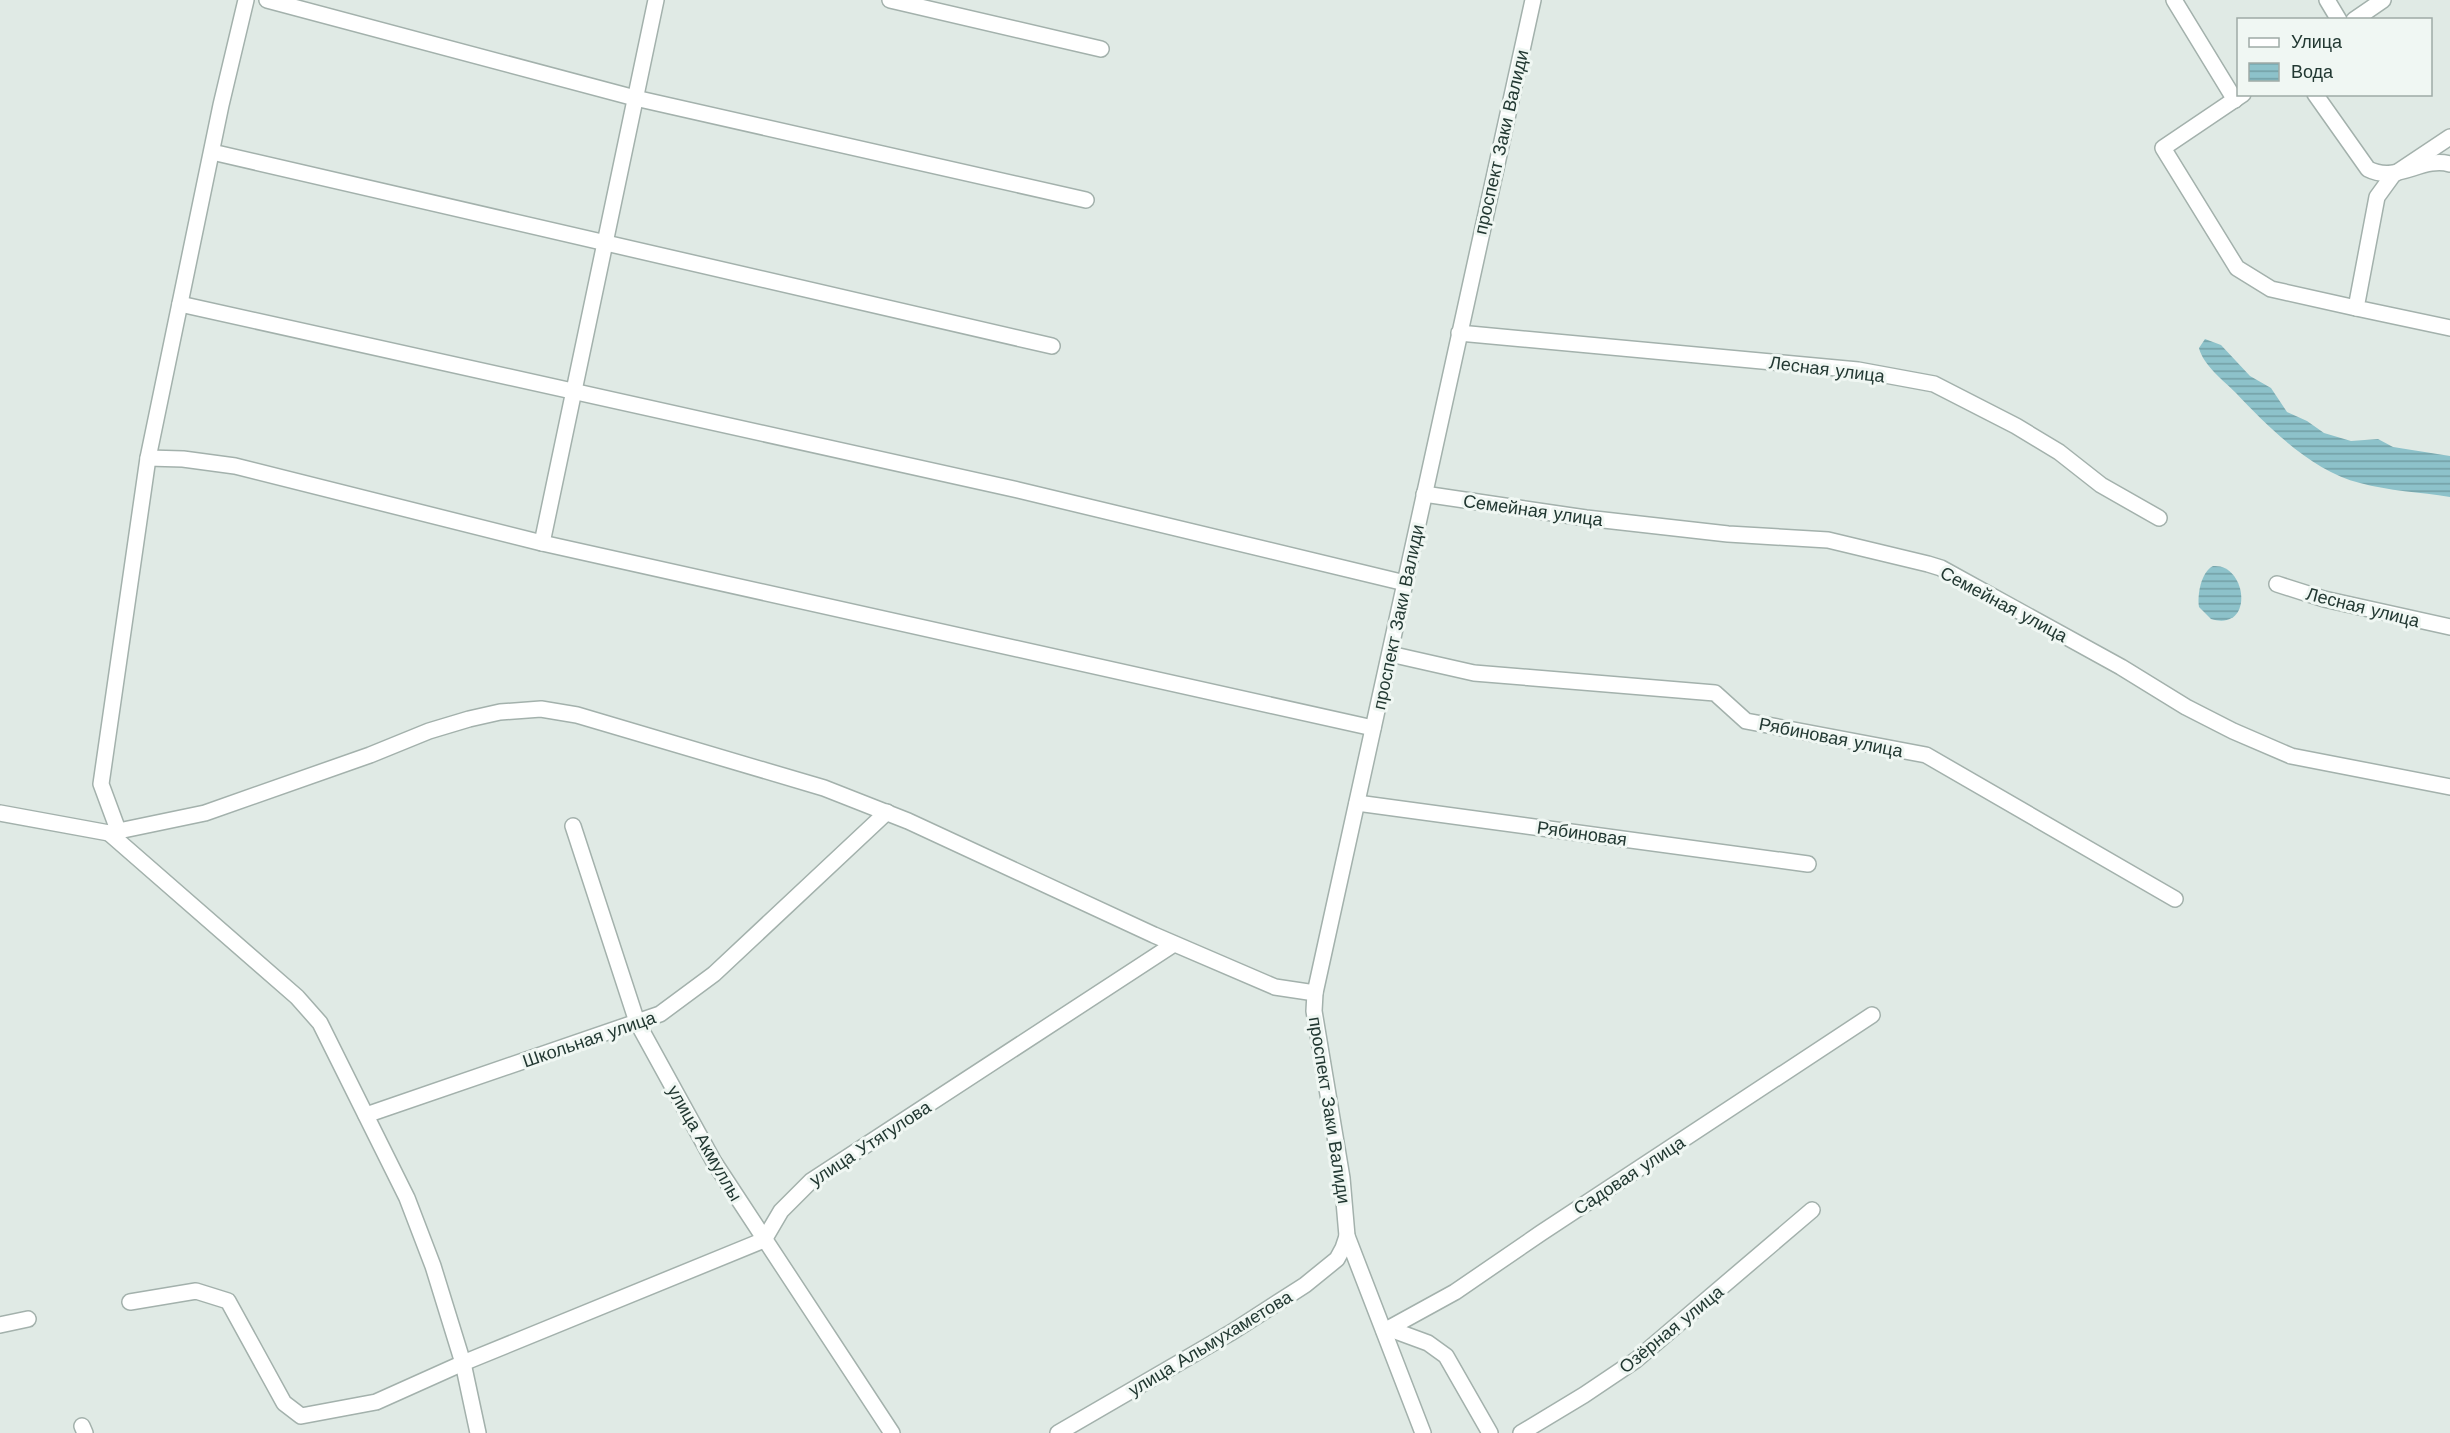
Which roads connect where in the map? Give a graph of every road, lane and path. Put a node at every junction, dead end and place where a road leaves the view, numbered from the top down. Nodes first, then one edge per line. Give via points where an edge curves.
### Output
1 (246, 0) edge
2 (267, 0) edge
3 (656, 0) edge
4 (890, 0) edge
5 (1533, 0) edge
6 (2174, 0) edge
7 (2326, 0) edge
8 (2383, 0) edge
9 (2338, 18) edge
10 (2357, 18) edge
11 (1101, 49) dead end
12 (2237, 94) edge
13 (2315, 96) edge
14 (2239, 97) edge
15 (635, 98) junction
16 (2450, 137) edge
17 (212, 152) junction
18 (2450, 164) edge
19 (2393, 175) junction
20 (1086, 200) dead end
21 (606, 243) junction
22 (180, 304) junction
23 (2356, 308) junction
24 (2450, 328) edge
25 (1459, 333) junction
26 (1052, 346) dead end
27 (575, 392) junction
28 (148, 458) junction
29 (1424, 494) junction
30 (2159, 518) dead end
31 (542, 543) junction
32 (1405, 584) junction
33 (2277, 584) dead end
34 (2450, 627) edge
35 (1390, 654) junction
36 (1373, 728) junction
37 (2450, 787) edge
38 (1357, 803) junction
39 (886, 812) junction
40 (0, 813) edge
41 (573, 826) dead end
42 (114, 832) junction
43 (1808, 864) dead end
44 (2175, 899) dead end
45 (1174, 944) junction
46 (1315, 993) junction
47 (1872, 1014) dead end
48 (637, 1022) junction
49 (366, 1115) junction
50 (1812, 1210) dead end
51 (1347, 1236) junction
52 (764, 1240) junction
53 (130, 1302) dead end
54 (28, 1319) dead end
55 (0, 1325) edge
56 (1387, 1330) junction
57 (463, 1363) junction
58 (1480, 1415) junction
59 (478, 1433) edge
60 (892, 1433) edge
61 (1058, 1433) edge
62 (1423, 1433) edge
63 (1490, 1433) edge
64 (1503, 1433) edge
65 (1521, 1433) edge

1 - 17 street
2 - 15 street
3 - 15 street
4 - 11 street
5 - 25 street, проспект Заки Валиди
6 - 12 street
7 - 9 street
8 - 10 street
13 - 19 street via 2368,170
14 - 23 street via 2163,148 2237,268 2271,289
15 - 20 street
15 - 21 street
16 - 19 street
17 - 21 street
17 - 22 street
18 - 19 street via 2438,161
19 - 23 street via 2377,198
21 - 26 street
21 - 27 street
22 - 27 street
22 - 28 street
23 - 24 street
25 - 29 street, проспект Заки Валиди
25 - 30 street, Лесная улица via 1858,370 1934,384 2060,452 2101,485
27 - 31 street
27 - 32 street via 1018,490
28 - 31 street via 235,466
28 - 42 street via 102,784
29 - 32 street, проспект Заки Валиди
29 - 37 street, Семейная улица via 1586,518 1728,534 1828,540 1928,564 2112,662 2186,707 2281,752
31 - 36 street
32 - 35 street, проспект Заки Валиди
33 - 34 street, Лесная улица via 2324,599
35 - 36 street, проспект Заки Валиди
35 - 44 street, Рябиновая улица via 1474,673 1715,693 1746,721 1926,755
36 - 38 street, проспект Заки Валиди
38 - 43 street, Рябиновая
38 - 46 street, проспект Заки Валиди
39 - 42 street via 824,788 577,715 541,709 500,712 429,730 205,813
39 - 45 street
39 - 48 street, Школьная улица via 714,974 660,1014
40 - 42 street
41 - 48 street, улица Акмуллы
42 - 49 street via 297,997 320,1023
45 - 46 street via 1275,987
45 - 52 street, улица Утягулова via 811,1181 781,1211
46 - 51 street, проспект Заки Валиди via 1315,1028 1342,1178
47 - 56 street, Садовая улица via 1455,1292
48 - 49 street, Школьная улица
48 - 52 street, улица Акмуллы via 714,1162
49 - 57 street via 407,1198
50 - 65 street, Озёрная улица via 1636,1360
51 - 56 street, проспект Заки Валиди
51 - 61 street, улица Альмухаметова via 1337,1258 1305,1285
52 - 57 street
52 - 60 street, улица Акмуллы
53 - 57 street via 196,1291 228,1301 284,1403 301,1416 376,1402
54 - 55 street
56 - 58 street via 1428,1343 1446,1356
56 - 62 street, проспект Заки Валиди
57 - 59 street
58 - 63 street
58 - 64 street

